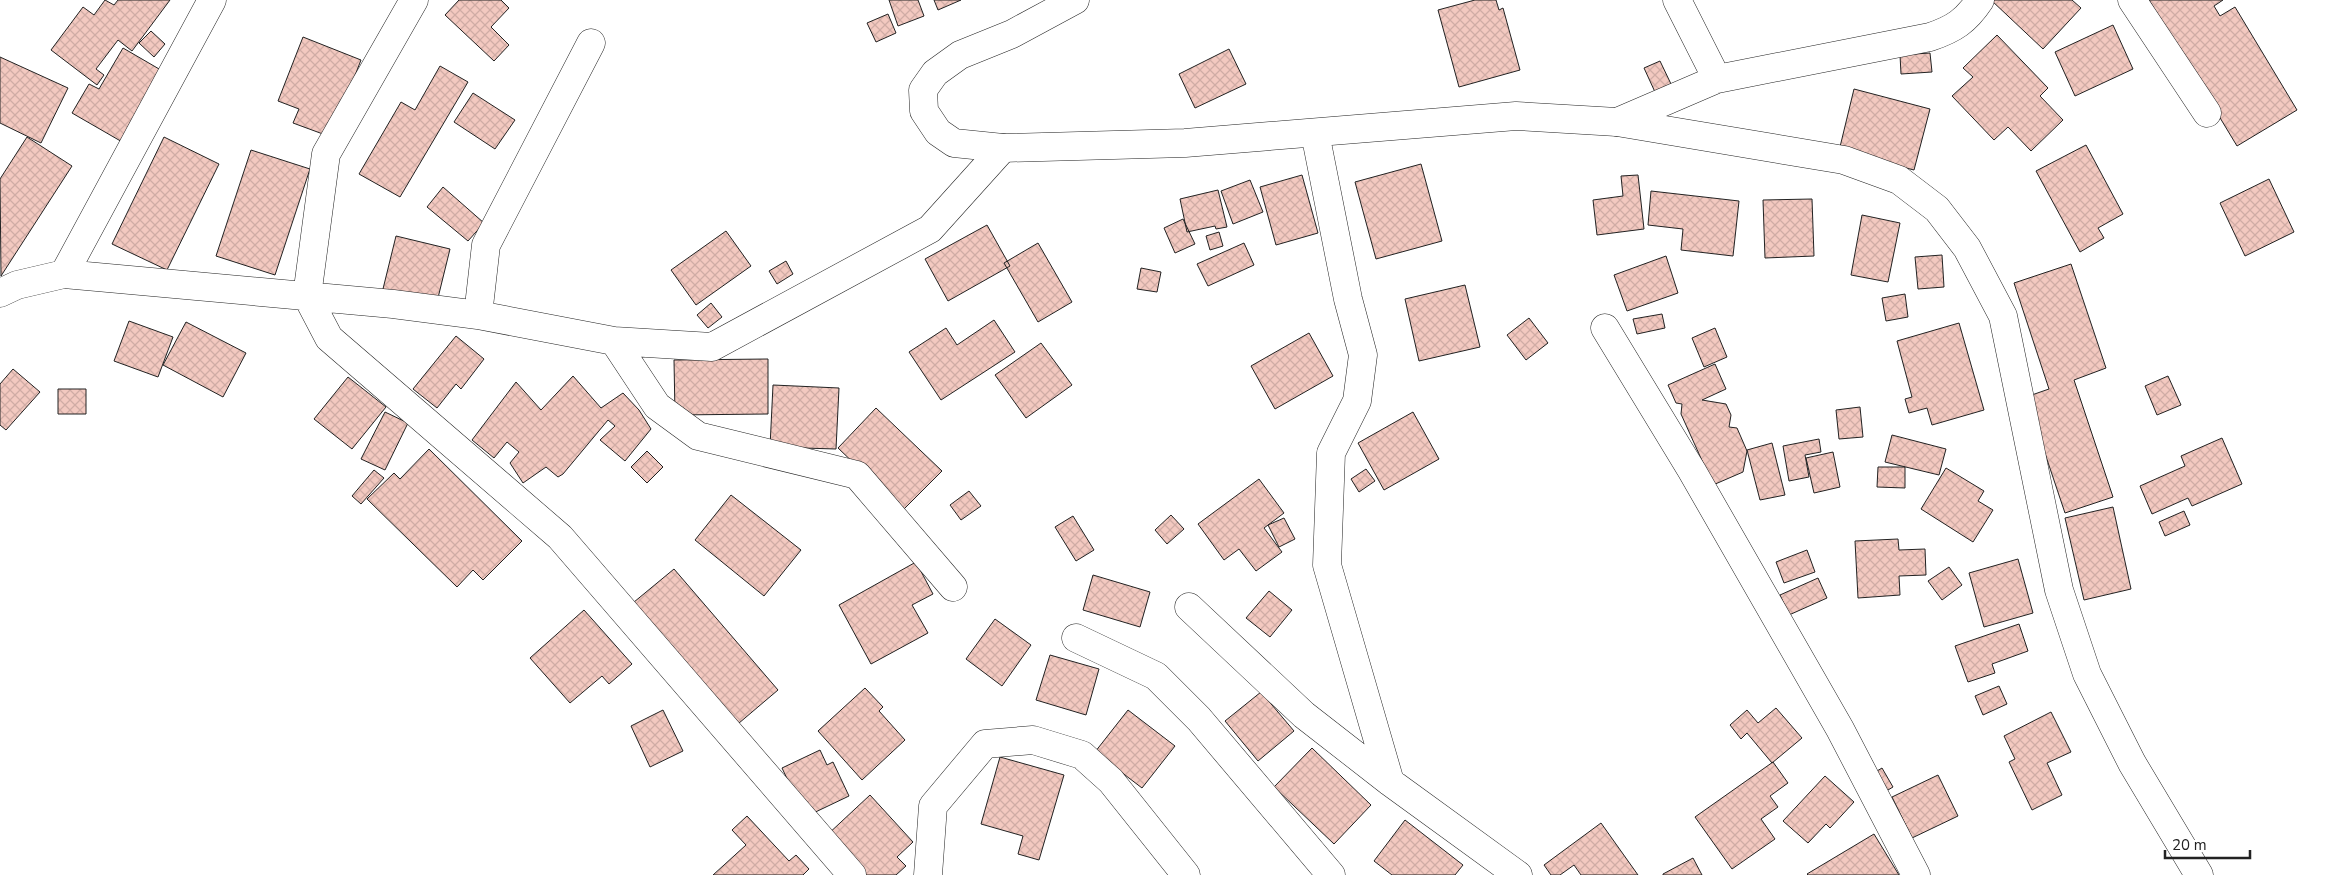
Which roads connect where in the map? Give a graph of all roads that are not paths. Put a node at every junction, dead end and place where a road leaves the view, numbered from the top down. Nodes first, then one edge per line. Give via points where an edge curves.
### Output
1 (212, 0) edge
2 (414, 0) edge
3 (1075, 0) edge
4 (1677, 0) edge
5 (1980, 0) edge
6 (2132, 0) edge
7 (591, 43) dead end
8 (1717, 79) junction
9 (2207, 113) dead end
10 (1616, 122) junction
11 (1315, 133) junction
12 (1003, 148) junction
13 (64, 274) junction
14 (0, 293) edge
15 (307, 296) junction
16 (478, 315) junction
17 (1605, 328) dead end
18 (614, 341) junction
19 (954, 588) dead end
20 (1189, 607) dead end
21 (1076, 638) dead end
22 (1390, 782) junction
23 (852, 875) edge
24 (928, 875) edge
25 (1186, 875) edge
26 (1332, 875) edge
27 (1518, 875) edge
28 (1916, 875) edge
29 (2199, 875) edge

1 - 13 street
2 - 15 street via 326,154
3 - 12 street via 1012,34 960,55 935,73 923,90 924,111 938,132 954,143
4 - 8 street
5 - 8 street via 1971,14 1950,30 1930,37
6 - 9 street
7 - 16 street via 486,245
8 - 10 street
10 - 11 street via 1516,116
10 - 29 street via 1844,160 1899,180 1937,209 1967,248 2003,316 2059,590 2087,674 2132,763
11 - 12 street via 1185,142
11 - 22 street via 1348,299 1363,355 1357,401 1331,453 1327,565
12 - 18 street via 930,229 712,346
13 - 14 street via 17,285
13 - 15 street
15 - 16 street
15 - 23 street via 329,338 560,537
16 - 18 street
17 - 28 street via 1840,729
18 - 19 street via 657,406 698,436 857,475
20 - 22 street via 1304,715
21 - 26 street via 1156,676 1199,719
22 - 27 street
24 - 25 street via 933,806 985,744 1033,740 1082,755 1111,782

